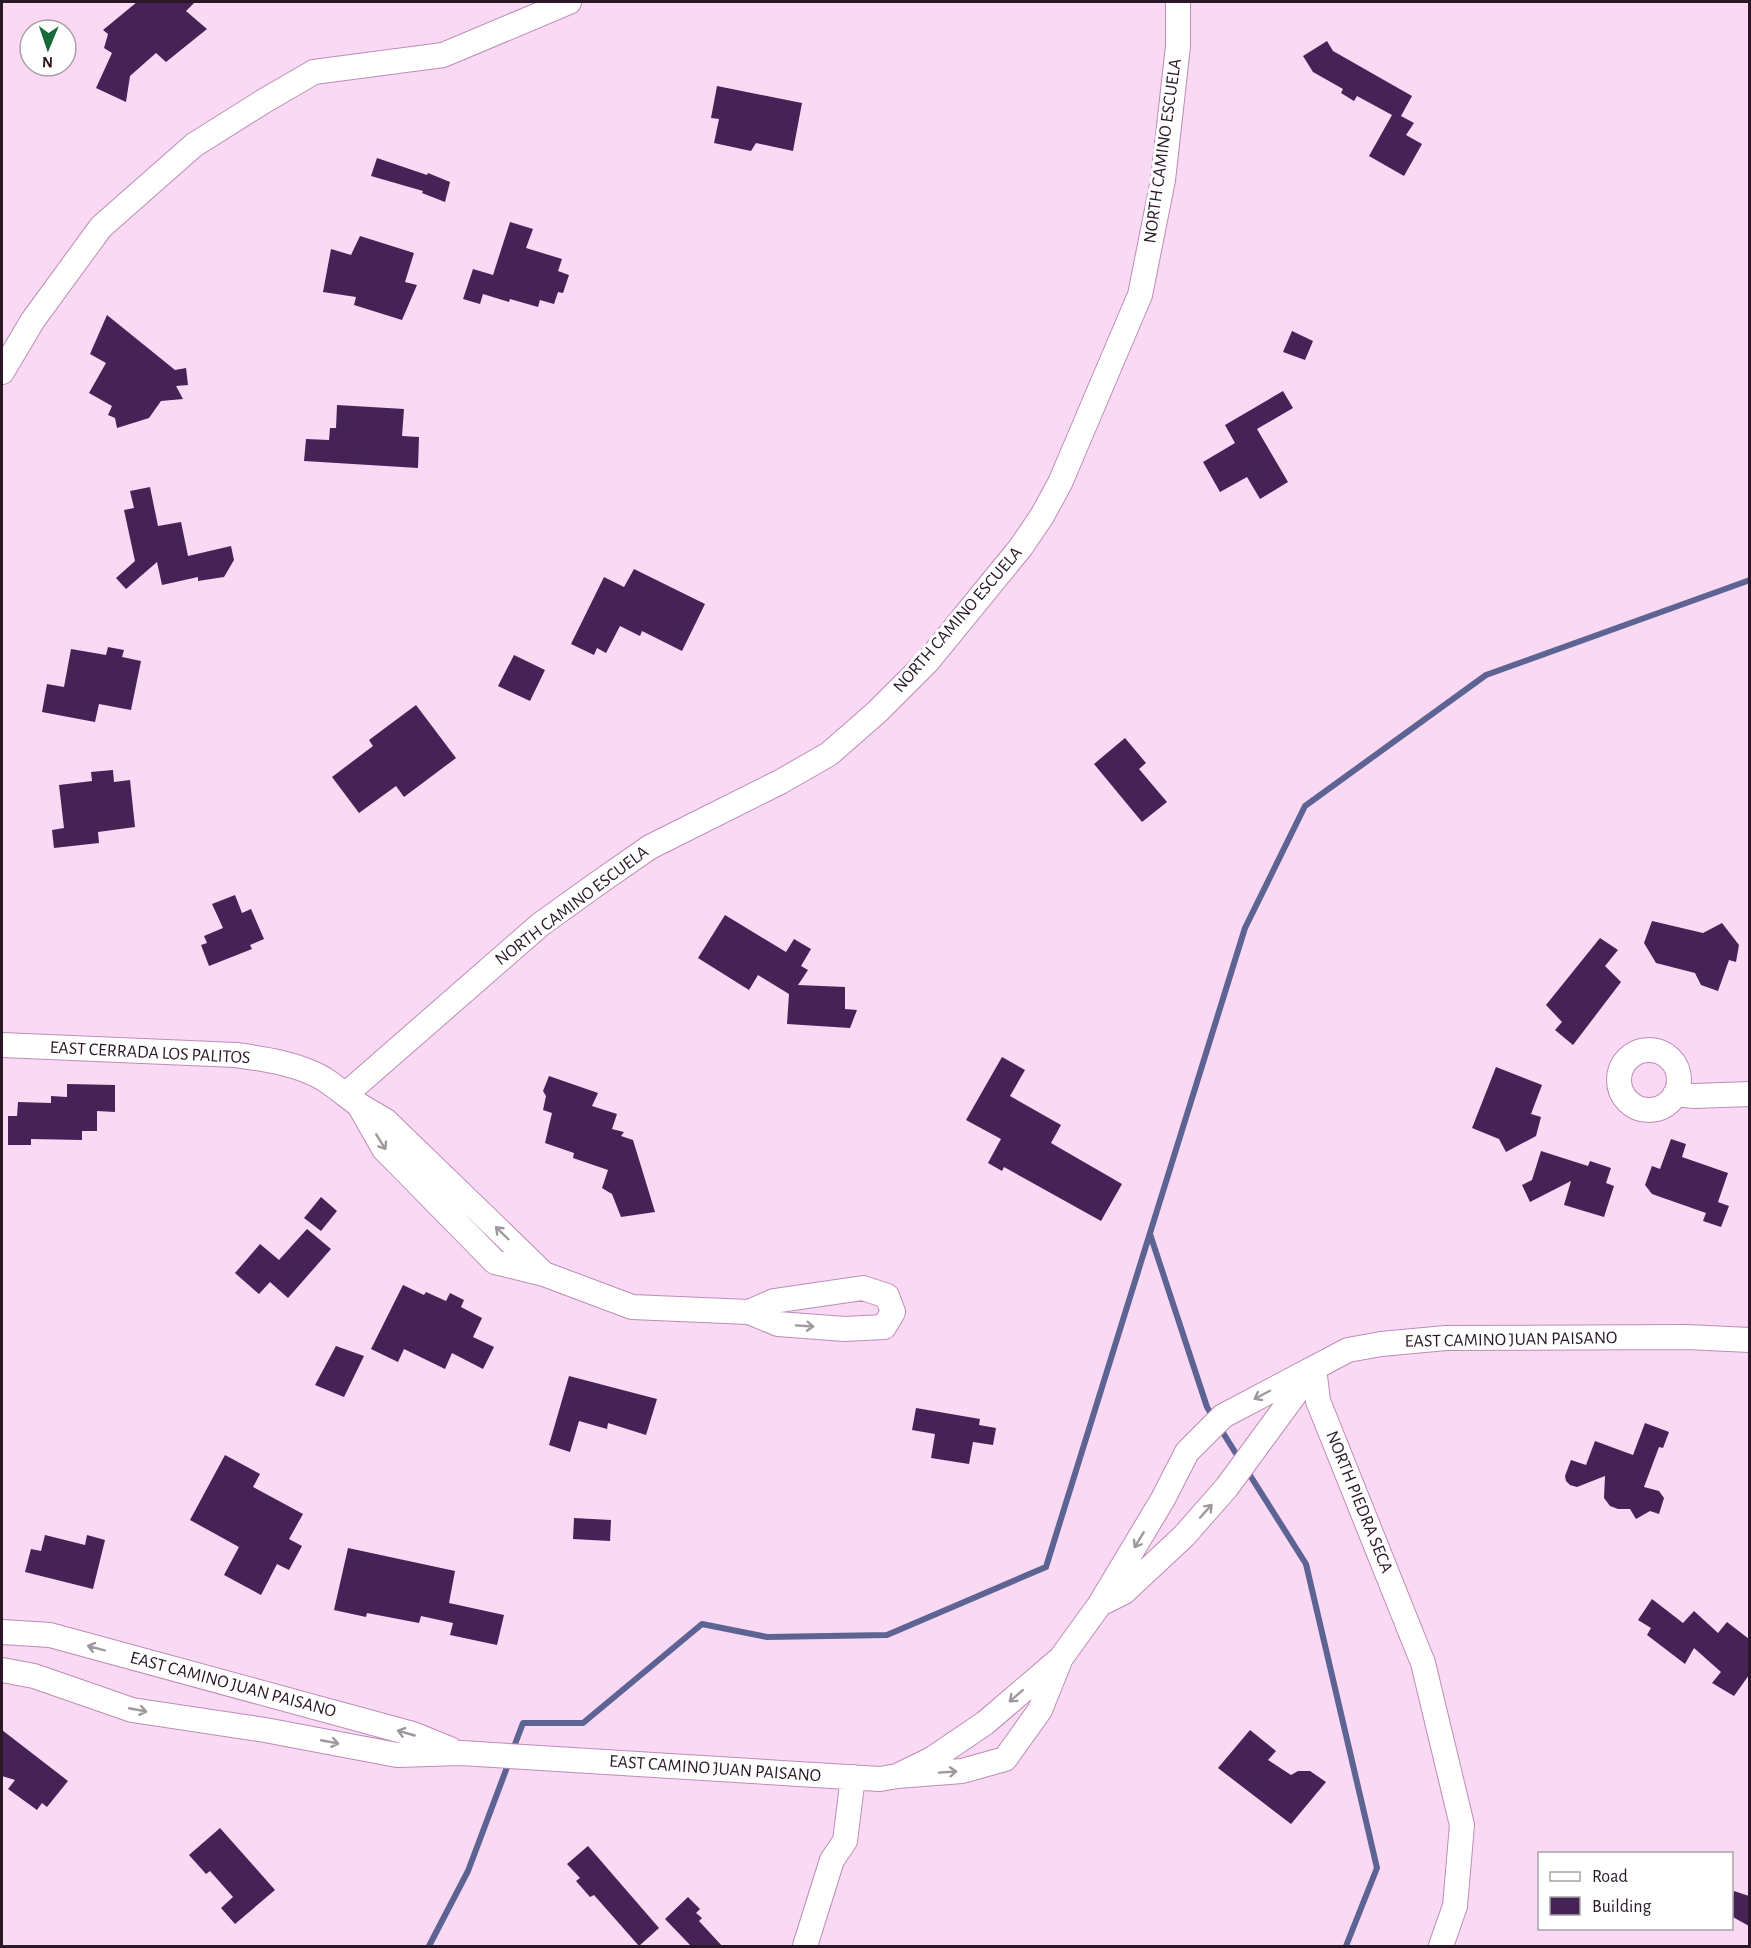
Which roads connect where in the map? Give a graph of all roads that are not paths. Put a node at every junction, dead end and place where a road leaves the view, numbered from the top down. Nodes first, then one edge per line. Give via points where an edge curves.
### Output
1 (569, 2) edge
2 (1178, 2) edge
3 (2, 372) edge
4 (2, 1045) edge
5 (1675, 1094) dead end
6 (1749, 1094) edge
7 (353, 1100) junction
8 (749, 1312) junction
9 (1749, 1340) edge
10 (1314, 1368) junction
11 (1100, 1604) junction
12 (2, 1632) edge
13 (1061, 1658) junction
14 (2, 1670) edge
15 (461, 1753) junction
16 (897, 1776) junction
17 (853, 1777) junction
18 (805, 1947) edge
19 (1441, 1947) edge

1 - 3 street via 443,55 314,72 194,145 101,227 33,320
2 - 7 street, NORTH CAMINO ESCUELA via 1178,46 1163,180 1140,295 1060,483 1021,547 928,661 829,754 650,847 601,881 542,924 353,1088
4 - 7 street, EAST CERRADA LOS PALITOS via 236,1055 294,1067 323,1078
5 - 6 street
7 - 8 street, EAST CERRADA LOS PALITOS via 386,1121 544,1274 632,1307
8 -> 8 street, EAST CERRADA LOS PALITOS via 778,1324 844,1329 884,1327 893,1312 887,1296 862,1288 774,1301
9 - 10 street, EAST CAMINO JUAN PAISANO via 1446,1338 1348,1350
11 -> 10 street via 1124,1592 1184,1536 1227,1487
10 -> 11 street, EAST CAMINO JUAN PAISANO via 1223,1416 1187,1452
10 - 19 street, NORTH PIEDRA SECA via 1318,1401 1423,1663 1462,1824 1455,1906
11 - 13 street, EAST CAMINO JUAN PAISANO
15 -> 12 street, EAST CAMINO JUAN PAISANO via 413,1734 50,1635
13 -> 16 street, EAST CAMINO JUAN PAISANO via 985,1723 932,1760
16 -> 13 street, EAST CAMINO JUAN PAISANO via 962,1771 1005,1759 1040,1710
14 -> 15 street, EAST CAMINO JUAN PAISANO via 34,1676 132,1710 397,1755
15 - 17 street, EAST CAMINO JUAN PAISANO
16 - 17 street, EAST CAMINO JUAN PAISANO
17 - 18 street via 845,1841 832,1860

